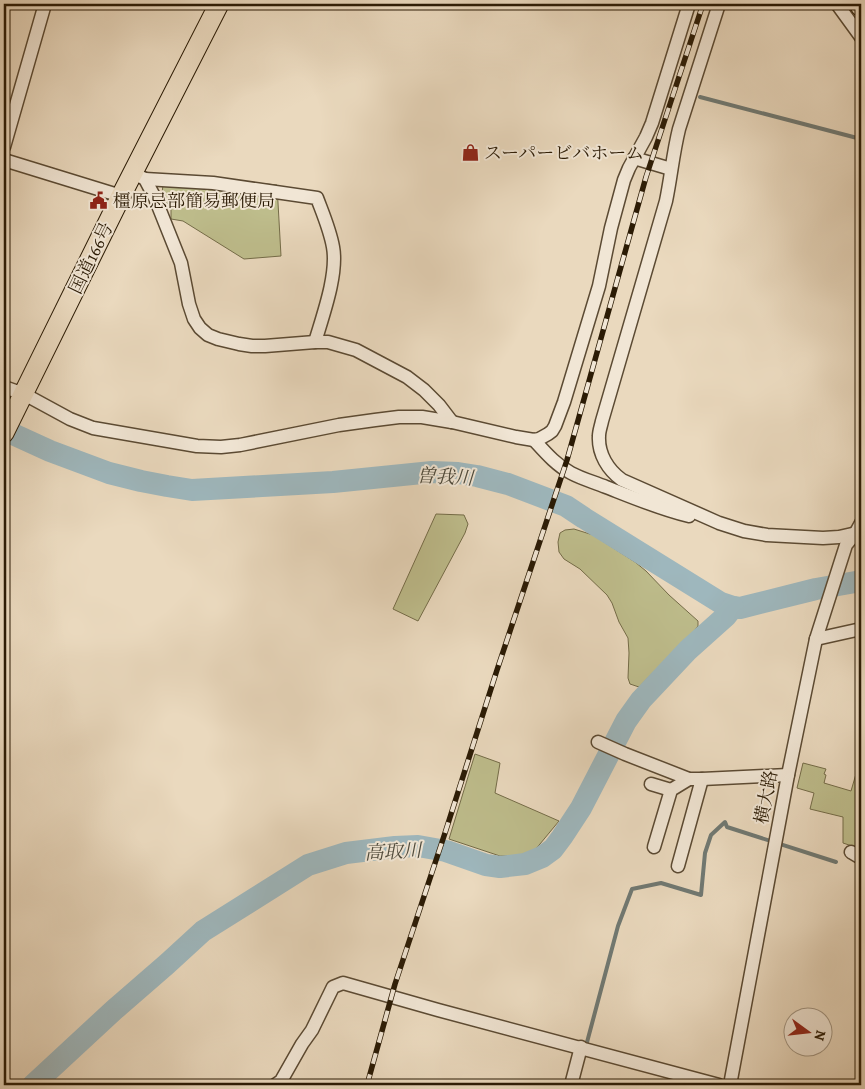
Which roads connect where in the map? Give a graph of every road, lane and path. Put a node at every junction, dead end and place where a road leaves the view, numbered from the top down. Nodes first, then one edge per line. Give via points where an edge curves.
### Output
1 (45, 4) edge
2 (219, 4) edge
3 (689, 4) edge
4 (719, 4) edge
5 (837, 4) edge
6 (859, 4) edge
7 (861, 7) edge
8 (861, 36) edge
9 (4, 147) edge
10 (634, 158) junction
11 (4, 160) edge
12 (671, 169) junction
13 (139, 176) junction
14 (121, 196) junction
15 (315, 342) junction
16 (4, 387) edge
17 (24, 394) junction
18 (452, 422) junction
19 (4, 433) edge
20 (534, 440) junction
21 (719, 522) junction
22 (859, 530) edge
23 (861, 629) edge
24 (817, 635) junction
25 (598, 742) dead end
26 (788, 775) junction
27 (688, 779) junction
28 (702, 779) junction
29 (651, 784) dead end
30 (671, 790) junction
31 (654, 847) dead end
32 (678, 866) dead end
33 (581, 1048) junction
34 (275, 1085) edge
35 (571, 1085) edge
36 (719, 1085) edge
37 (730, 1085) edge

1 - 9 street
2 - 13 highway, 国道166号
3 - 10 street via 652,123
4 - 12 street via 679,129
5 - 8 street
6 - 7 highway
10 - 12 street
10 - 20 street via 624,180 599,286 571,382 555,426 548,434
11 - 14 street
12 - 21 street via 666,201 602,421 600,452 613,474 622,480
13 - 14 highway, 国道166号
13 - 15 street via 162,214 181,263 189,304 200,328 208,335 252,346
13 - 15 street via 317,198 333,246 334,261
14 - 17 highway, 国道166号
15 - 18 street via 356,350 407,377 439,404
16 - 17 street
17 - 18 street via 93,428 196,446 240,445 399,417
17 - 19 highway, 国道166号
18 - 20 street
20 - 21 street via 558,464 583,479 674,513
21 - 22 street via 767,535 822,538 839,537
22 - 24 street, 横大路 via 846,545
23 - 24 street
24 - 26 street, 横大路
25 - 27 street
26 - 28 street
26 - 37 street, 横大路
27 - 28 street
27 - 30 street
28 - 32 street
29 - 30 street
30 - 31 street
33 - 34 street via 342,983 333,987 312,1030 281,1081
33 - 35 street
33 - 36 street

